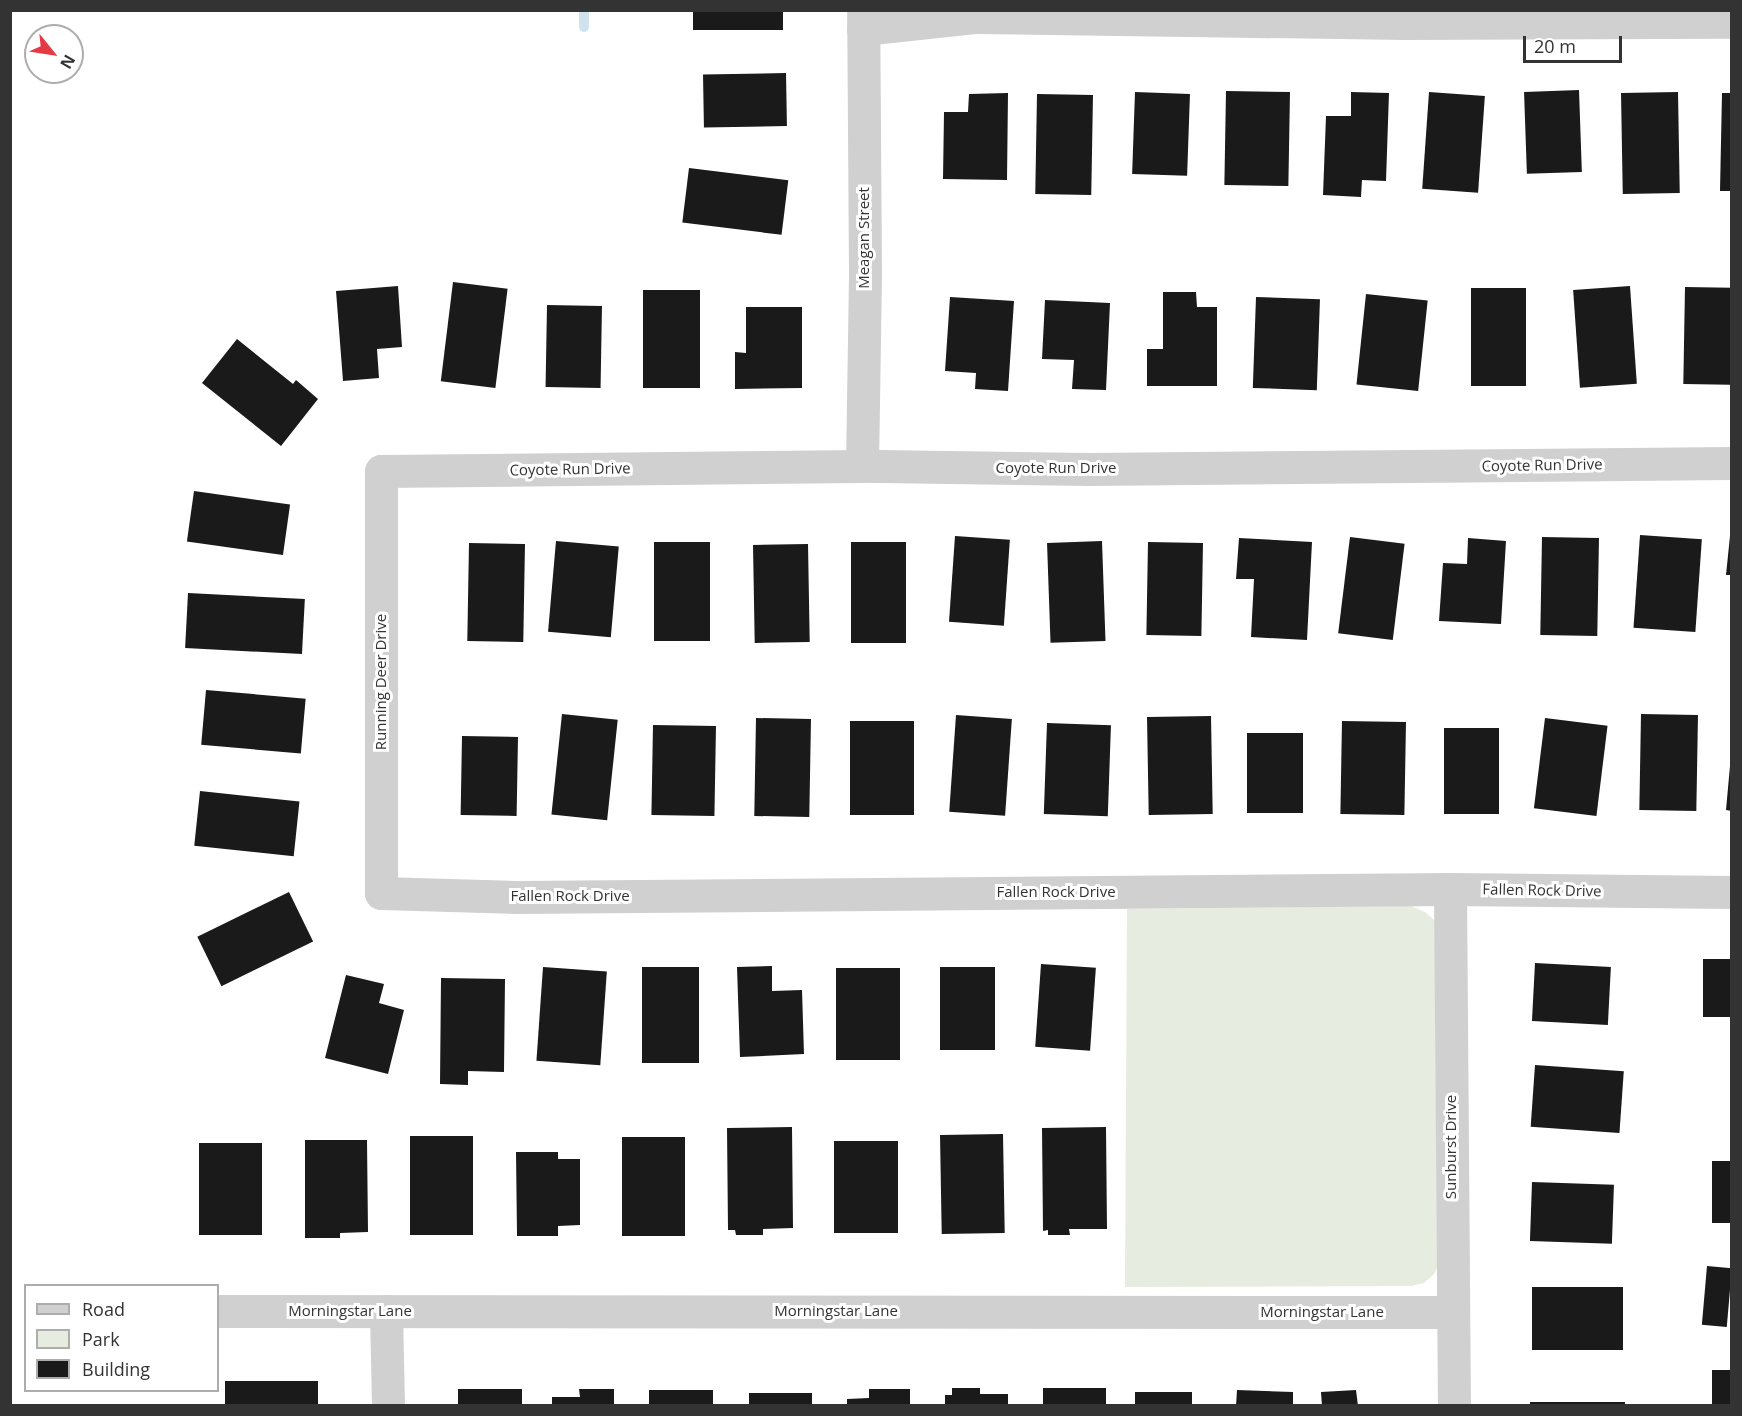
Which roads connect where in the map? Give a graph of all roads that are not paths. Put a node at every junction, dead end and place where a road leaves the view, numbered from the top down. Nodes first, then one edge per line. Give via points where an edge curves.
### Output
1 (863, 20) edge
2 (1731, 22) edge
3 (1731, 463) edge
4 (862, 466) junction
5 (381, 471) joint
6 (1450, 889) junction
7 (1731, 892) edge
8 (381, 893) joint
9 (220, 1311) dead end
10 (386, 1311) junction
11 (1452, 1312) junction
12 (388, 1406) edge
13 (1454, 1406) edge

1 - 2 street via 976,17 1405,23
1 - 4 street, Meagan Street
3 - 4 street, Coyote Run Drive via 1089,469
4 - 5 street, Coyote Run Drive
5 - 8 street, Running Deer Drive
6 - 7 street, Fallen Rock Drive
6 - 8 street, Fallen Rock Drive via 516,897
6 - 11 street, Sunburst Drive
9 - 10 street, Morningstar Lane
10 - 11 street, Morningstar Lane
10 - 12 street
11 - 13 street, Sunburst Drive

